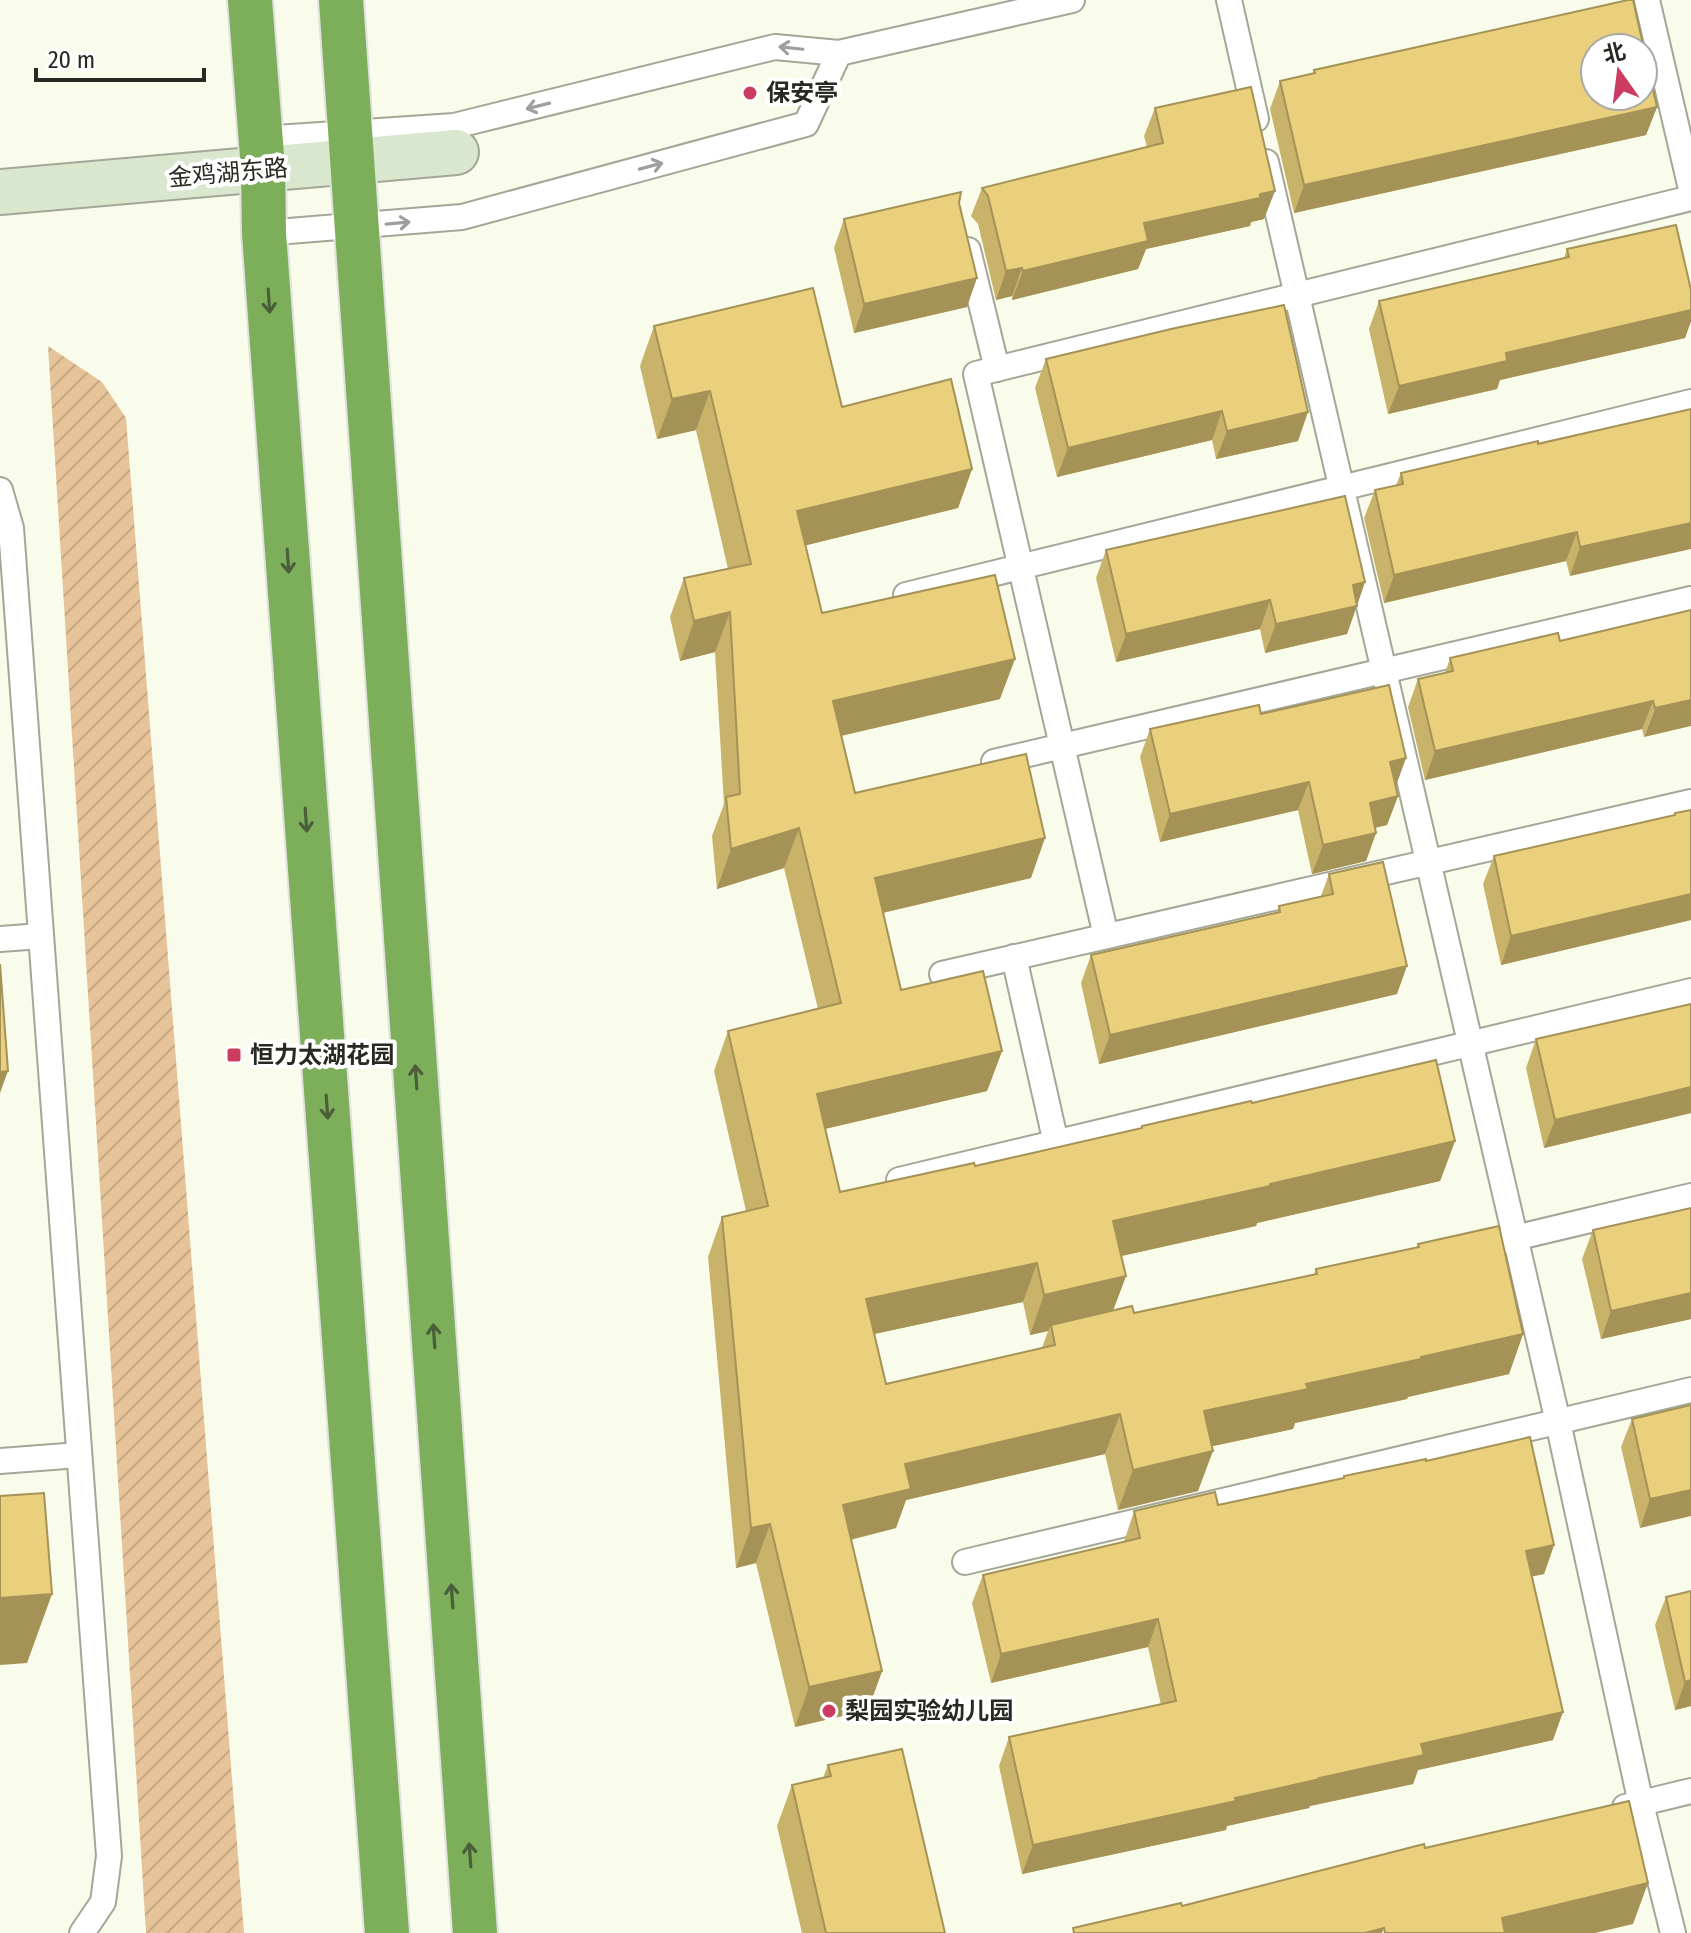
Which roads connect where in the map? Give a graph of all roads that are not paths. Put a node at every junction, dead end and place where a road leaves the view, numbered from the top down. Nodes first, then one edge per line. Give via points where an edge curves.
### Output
1 (250, 0) edge
2 (341, 0) edge
3 (1072, 0) edge
4 (1229, 0) edge
5 (1647, 0) edge
6 (839, 53) junction
7 (352, 148) junction
8 (456, 152) dead end
9 (262, 154) junction
10 (1691, 189) edge
11 (0, 192) edge
12 (1691, 198) edge
13 (358, 226) junction
14 (963, 228) edge
15 (264, 233) junction
16 (1297, 295) junction
17 (997, 369) junction
18 (1691, 402) edge
19 (1342, 488) junction
20 (0, 490) edge
21 (1021, 567) junction
22 (1691, 599) edge
23 (879, 602) edge
24 (1384, 671) junction
25 (1062, 746) junction
26 (975, 767) edge
27 (1691, 802) edge
28 (1428, 862) junction
29 (41, 936) junction
30 (1106, 936) junction
31 (0, 939) edge
32 (1014, 957) junction
33 (942, 974) dead end
34 (1691, 991) edge
35 (1470, 1044) junction
36 (1056, 1143) junction
37 (893, 1181) edge
38 (1691, 1196) edge
39 (1515, 1238) junction
40 (1484, 1245) edge
41 (1691, 1390) edge
42 (1558, 1422) junction
43 (79, 1455) junction
44 (0, 1461) edge
45 (965, 1562) dead end
46 (1691, 1791) edge
47 (1641, 1804) junction
48 (1610, 1811) edge
49 (82, 1933) edge
50 (387, 1933) edge
51 (475, 1933) edge
52 (1673, 1933) edge

1 - 9 highway
2 - 7 highway
3 - 6 lane
4 - 16 lane
5 - 10 lane
6 -> 7 lane via 775,47
13 -> 6 lane via 462,217 806,124
7 - 8 street, 金鸡湖东路
7 - 9 street, 金鸡湖东路
7 - 13 highway
9 - 11 street, 金鸡湖东路
9 - 15 highway
12 - 16 lane
13 - 15 lane
51 -> 13 highway
14 - 17 lane
15 -> 50 highway
16 - 17 lane
16 - 19 lane
17 - 21 lane via 976,374
18 - 19 lane
19 - 21 lane
19 - 24 lane
20 - 29 lane via 11,528
21 - 23 lane
21 - 25 lane
22 - 24 lane
24 - 25 lane
24 - 28 lane
25 - 26 lane
25 - 30 lane
27 - 28 lane
28 - 30 lane
28 - 35 lane
29 - 31 lane
29 - 43 lane
30 - 32 lane
32 - 33 lane
32 - 36 lane
34 - 35 lane
35 - 36 lane
35 - 39 lane
36 - 37 lane
38 - 39 lane
39 - 40 lane
39 - 42 lane
41 - 42 lane
42 - 45 lane
42 - 47 lane
43 - 44 lane
43 - 49 lane via 109,1856 103,1902
46 - 47 lane
47 - 48 lane
47 - 52 lane

